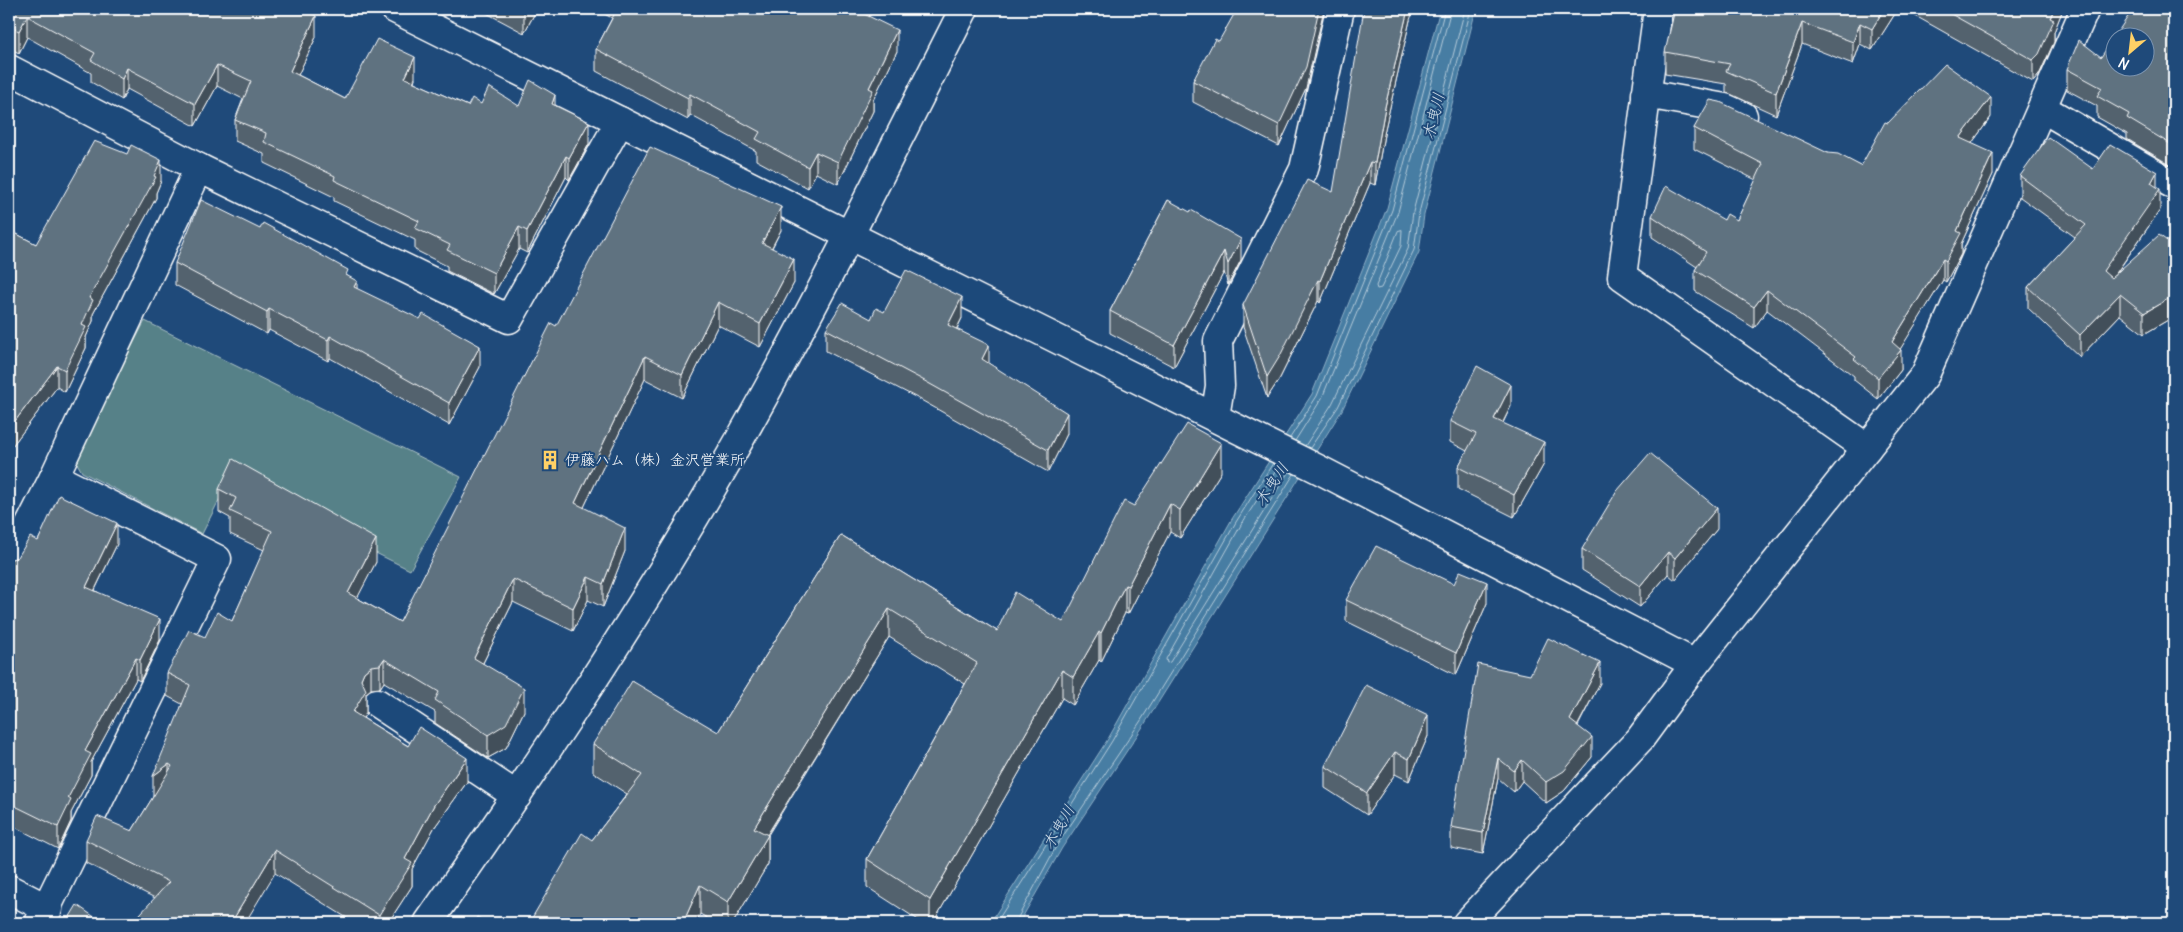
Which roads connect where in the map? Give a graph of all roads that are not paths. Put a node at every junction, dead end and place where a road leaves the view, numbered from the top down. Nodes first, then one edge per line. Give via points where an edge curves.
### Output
1 (395, 9) edge
2 (964, 9) edge
3 (1340, 9) edge
4 (1658, 9) edge
5 (2085, 9) edge
6 (422, 15) edge
7 (9, 69) edge
8 (1646, 94) junction
9 (2042, 108) junction
10 (620, 121) junction
11 (1767, 128) edge
12 (199, 168) junction
13 (2174, 185) edge
14 (850, 235) junction
15 (1215, 417) junction
16 (1867, 448) junction
17 (54, 477) junction
18 (9, 566) edge
19 (1695, 664) junction
20 (376, 703) dead end
21 (517, 796) junction
22 (9, 889) edge
23 (43, 916) edge
24 (428, 923) edge
25 (1467, 923) edge

1 - 6 street
2 - 14 street
3 - 15 street via 1304,169 1218,341 1220,386
4 - 8 street
5 - 9 street
6 - 10 street
7 - 12 street
8 - 11 street via 1724,108
8 - 16 street via 1622,276
9 - 13 street
9 - 16 street via 1925,375
10 - 12 street via 509,319
10 - 14 street
12 - 17 street
14 - 15 street
14 - 21 street via 724,467 642,604
15 - 19 street
16 - 19 street
17 - 18 street
17 - 23 street via 217,559
19 - 25 street via 1640,739
20 - 21 street
21 - 24 street
22 - 23 street

